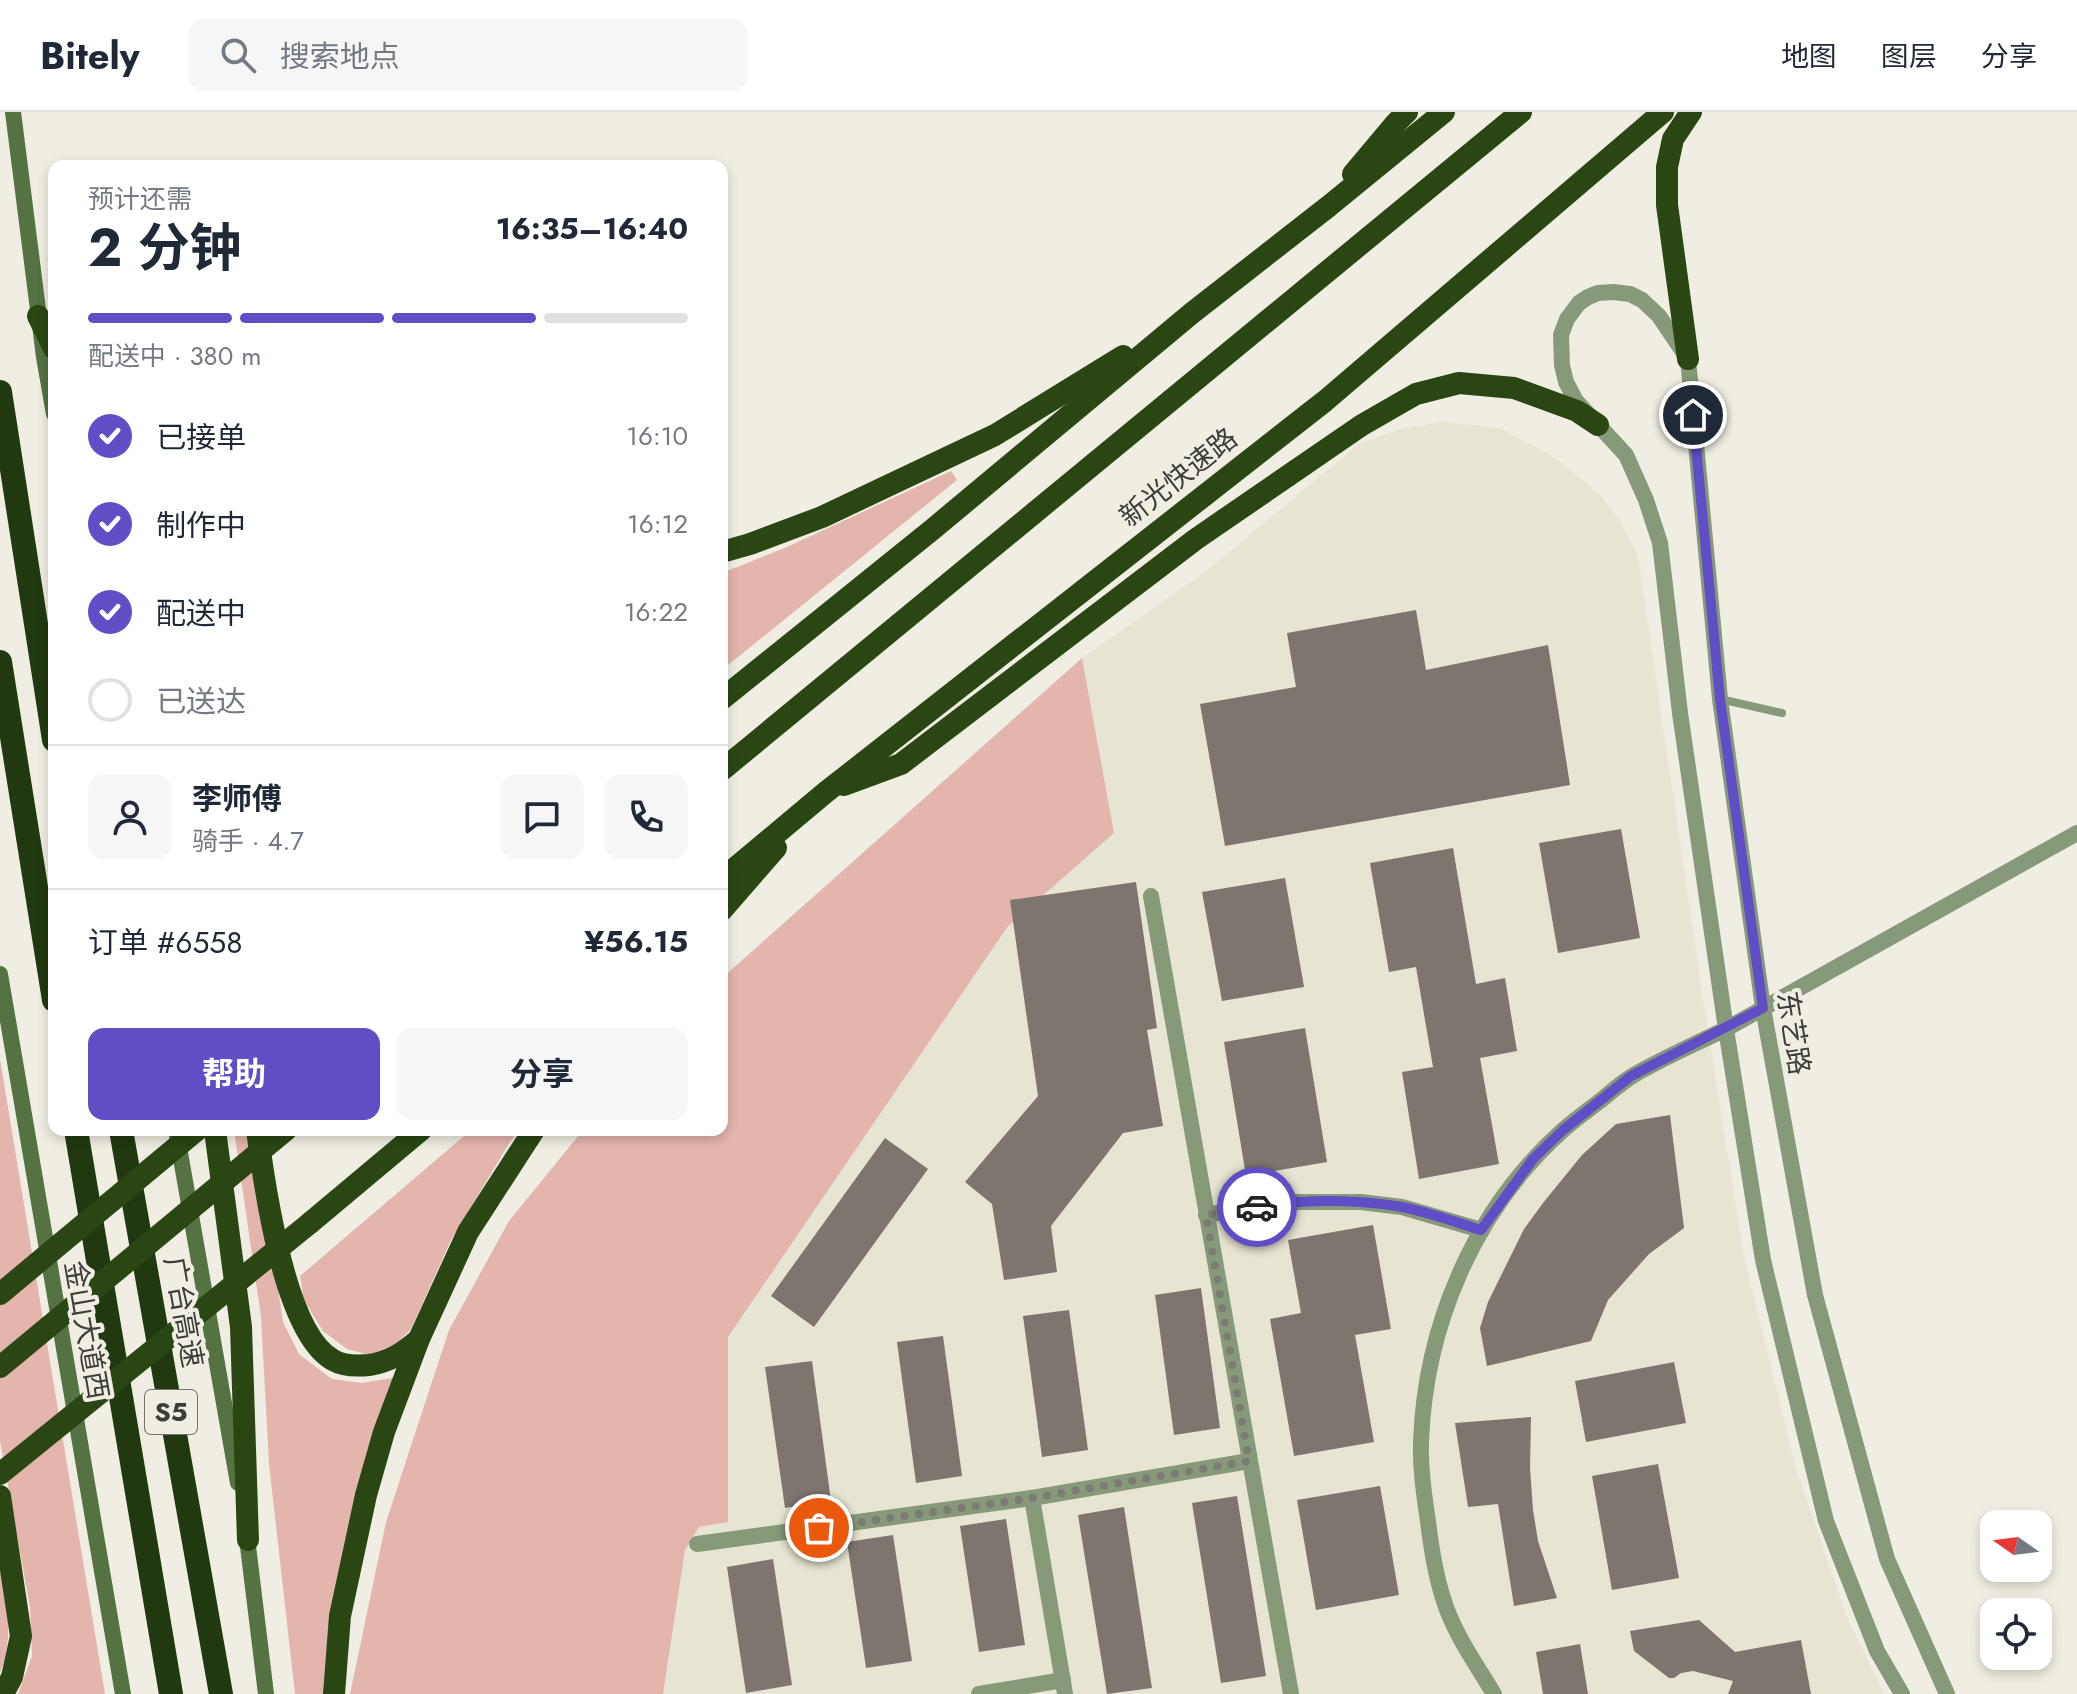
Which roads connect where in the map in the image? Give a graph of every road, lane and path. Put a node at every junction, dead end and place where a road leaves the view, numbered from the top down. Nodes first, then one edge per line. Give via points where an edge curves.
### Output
1 (13, 112) edge
2 (1407, 112) edge
3 (1444, 112) edge
4 (1521, 112) edge
5 (1663, 112) edge
6 (1691, 112) edge
7 (1320, 213) junction
8 (1192, 313) junction
9 (38, 316) junction
10 (48, 336) edge
11 (1688, 359) junction
12 (48, 377) edge
13 (0, 392) edge
14 (1598, 425) junction
15 (750, 544) junction
16 (728, 550) edge
17 (728, 555) edge
18 (0, 662) edge
19 (728, 694) edge
20 (1720, 699) junction
21 (48, 701) edge
22 (1782, 713) dead end
23 (728, 765) edge
24 (826, 792) junction
25 (2077, 833) edge
26 (728, 874) edge
27 (1151, 896) dead end
28 (728, 903) edge
29 (48, 962) edge
30 (0, 974) edge
31 (1763, 1008) junction
32 (1726, 1029) junction
33 (77, 1136) edge
34 (122, 1136) edge
35 (177, 1136) edge
36 (190, 1136) edge
37 (216, 1136) edge
38 (258, 1136) edge
39 (279, 1136) edge
40 (414, 1136) edge
41 (530, 1136) edge
42 (1206, 1215) junction
43 (1481, 1230) junction
44 (0, 1294) edge
45 (419, 1339) junction
46 (0, 1367) edge
47 (1249, 1461) junction
48 (0, 1474) edge
49 (0, 1496) edge
50 (1032, 1498) junction
51 (248, 1540) junction
52 (697, 1544) dead end
53 (1064, 1687) edge
54 (3, 1694) edge
55 (123, 1694) edge
56 (171, 1694) edge
57 (221, 1694) edge
58 (266, 1694) edge
59 (334, 1694) edge
60 (979, 1694) edge
61 (1291, 1694) edge
62 (1494, 1694) edge
63 (1902, 1694) edge
64 (1947, 1694) edge

1 - 9 main road
2 - 7 highway
3 - 7 highway
4 - 23 highway
5 - 24 highway, 新光快速路 via 1325,401
6 - 11 highway via 1673,139 1667,167 1667,205
7 - 8 highway
8 - 15 highway via 995,435 822,517
8 - 19 highway
9 - 10 highway
9 - 12 main road
11 - 14 street via 1642,300 1613,292 1579,303 1561,335 1562,365 1576,401
11 - 20 street, 东艺路
13 - 21 highway
14 - 24 highway via 1577,411 1514,388 1459,383 1416,394 1196,539 901,764
14 - 32 street via 1626,455 1660,543
15 - 16 highway
15 - 17 highway
18 - 29 highway
20 - 22 lane
20 - 31 street, 东艺路
24 - 26 highway, 新光快速路
24 - 28 highway
25 - 31 street
27 - 42 street
30 - 55 main road, 金山大道西
31 - 32 street
31 - 64 street, 东艺路 via 1819,1309 1887,1559
32 - 43 street via 1631,1076 1563,1130 1533,1159
32 - 63 street via 1763,1260 1826,1521 1877,1651
33 - 56 highway, S5
34 - 57 highway, 广台高速 / S5
35 - 51 main road
36 - 44 highway, bridge
37 - 51 highway via 241,1327
38 - 45 highway via 286,1281 318,1347 334,1361 359,1366 403,1354
39 - 46 highway, bridge
40 - 48 highway, bridge
41 - 45 highway via 468,1232
42 - 43 street via 1284,1202 1361,1202 1402,1207
42 - 47 street
43 - 62 street via 1448,1300 1433,1350 1421,1445 1432,1552 1443,1600
45 - 59 highway via 366,1495 340,1616
47 - 50 street
47 - 61 street
49 - 54 highway via 21,1636
50 - 52 street
50 - 53 street
51 - 58 main road
53 - 60 street

